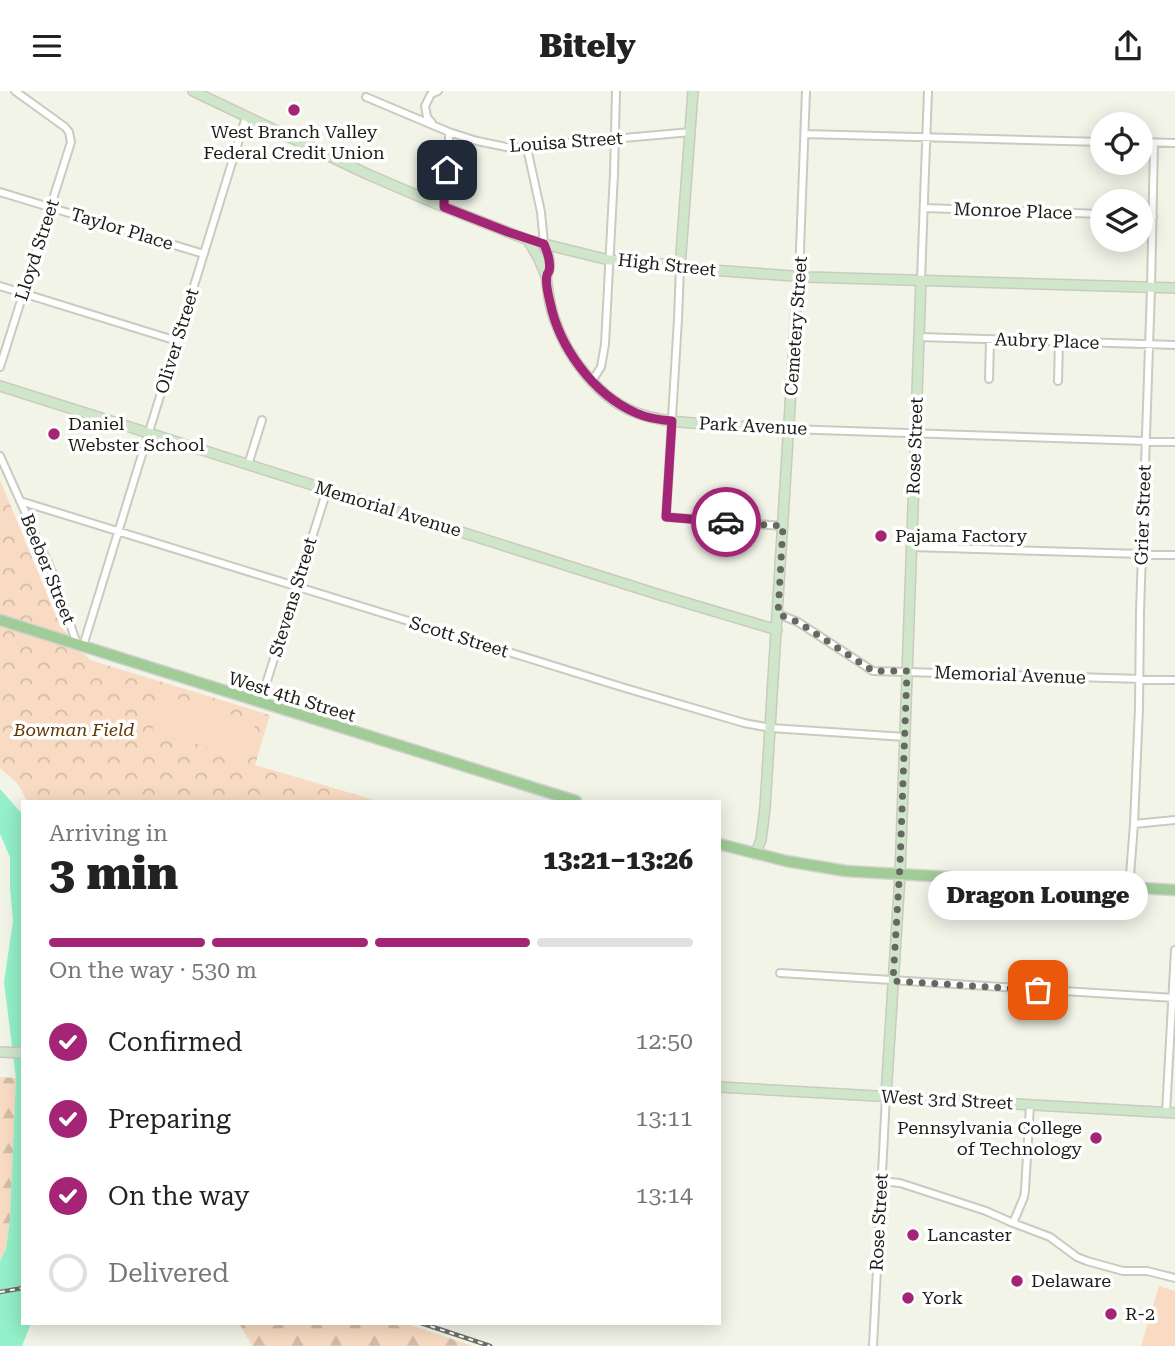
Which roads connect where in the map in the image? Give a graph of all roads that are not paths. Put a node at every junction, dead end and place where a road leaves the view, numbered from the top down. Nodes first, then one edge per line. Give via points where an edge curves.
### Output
1 (15, 91) edge
2 (194, 91) edge
3 (438, 91) edge
4 (616, 91) edge
5 (693, 91) edge
6 (807, 91) edge
7 (928, 91) edge
8 (366, 97) dead end
9 (246, 117) junction
10 (432, 124) junction
11 (449, 132) junction
12 (691, 132) junction
13 (806, 134) junction
14 (926, 137) junction
15 (615, 139) junction
16 (1090, 142) edge
17 (1154, 143) joint
18 (1175, 143) edge
19 (527, 148) junction
20 (0, 192) edge
21 (51, 207) junction
22 (444, 207) junction
23 (924, 208) junction
24 (1090, 214) edge
25 (1153, 216) edge
26 (528, 240) junction
27 (544, 244) junction
28 (1152, 252) edge
29 (204, 254) junction
30 (609, 260) junction
31 (680, 267) junction
32 (546, 276) junction
33 (799, 276) junction
34 (921, 280) junction
35 (0, 286) edge
36 (1151, 288) junction
37 (1175, 288) edge
38 (23, 293) junction
39 (919, 337) junction
40 (989, 340) junction
41 (177, 341) junction
42 (1059, 342) junction
43 (1149, 344) junction
44 (1175, 345) edge
45 (0, 367) edge
46 (989, 379) dead end
47 (592, 381) junction
48 (1058, 381) dead end
49 (0, 386) edge
50 (262, 420) dead end
51 (672, 421) junction
52 (789, 429) junction
53 (149, 433) junction
54 (916, 433) junction
55 (1145, 440) junction
56 (1175, 442) edge
57 (0, 456) edge
58 (248, 465) junction
59 (327, 490) junction
60 (20, 501) junction
61 (783, 526) junction
62 (119, 530) junction
63 (912, 547) junction
64 (1142, 554) junction
65 (1175, 555) edge
66 (297, 586) junction
67 (778, 614) junction
68 (0, 620) edge
69 (777, 630) junction
70 (80, 645) junction
71 (907, 671) junction
72 (1139, 678) junction
73 (1175, 680) edge
74 (260, 703) junction
75 (771, 728) junction
76 (905, 737) junction
77 (573, 800) edge
78 (1175, 820) edge
79 (1134, 824) junction
80 (721, 845) edge
81 (755, 854) junction
82 (900, 875) junction
83 (1129, 888) junction
84 (1175, 890) edge
85 (1175, 950) edge
86 (780, 973) dead end
87 (893, 981) junction
88 (1174, 998) edge
89 (0, 1052) edge
90 (21, 1053) edge
91 (721, 1087) edge
92 (886, 1096) junction
93 (1030, 1105) junction
94 (1170, 1113) edge
95 (881, 1181) junction
96 (1013, 1223) junction
97 (1175, 1278) edge
98 (873, 1346) edge

1 - 21 street, Lloyd Street via 69,132 71,142
2 - 9 street, High Street
3 - 10 street via 425,106
4 - 15 street
5 - 12 street
6 - 13 street, Cemetery Street
7 - 14 street, Rose Street
8 - 10 street, Louisa Street
9 - 22 street, High Street
9 - 29 street, Oliver Street
10 - 11 street, Louisa Street
11 - 19 street, Louisa Street via 494,145
11 - 22 street
12 - 15 street, Louisa Street
12 - 31 street
13 - 14 street
13 - 33 street, Cemetery Street
14 - 16 street
14 - 23 street, Rose Street
15 - 19 street, Louisa Street
15 - 30 street
17 - 18 street
17 - 25 street, Grier Street
19 - 27 street, Park Avenue
20 - 21 street, Taylor Place
21 - 29 street, Taylor Place
21 - 38 street, Lloyd Street
22 - 26 street, High Street
23 - 24 street, Monroe Place
23 - 34 street, Rose Street
26 - 27 street, High Street
26 - 32 street
27 - 30 street, High Street
27 - 32 street, Park Avenue
28 - 36 street, Grier Street
29 - 41 street, Oliver Street
30 - 31 street, High Street
30 - 47 street via 604,354
31 - 33 street, High Street
31 - 51 street
32 - 47 street, Park Avenue via 561,334
33 - 34 street, High Street
33 - 52 street, Cemetery Street
34 - 36 street, High Street
34 - 39 street, Rose Street
35 - 38 street
36 - 37 street, High Street
36 - 43 street, Grier Street
38 - 41 street
38 - 45 street, Lloyd Street
39 - 40 street, Aubry Place
39 - 54 street, Rose Street
40 - 42 street, Aubry Place
40 - 46 street
41 - 53 street, Oliver Street
42 - 43 street, Aubry Place
42 - 48 street
43 - 44 street, Aubry Place
43 - 55 street, Grier Street
47 - 51 street, Park Avenue via 623,407
49 - 53 street, Memorial Avenue
50 - 58 street
51 - 52 street, Park Avenue
51 - 61 street via 666,517
52 - 54 street, Park Avenue
52 - 61 street, Cemetery Street
53 - 58 street, Memorial Avenue
53 - 62 street, Oliver Street
54 - 55 street, Park Avenue
54 - 63 street, Rose Street
55 - 56 street, Park Avenue
55 - 64 street, Grier Street
57 - 60 street, Beeber Street
58 - 59 street, Memorial Avenue
59 - 66 street, Stevens Street
59 - 69 street, Memorial Avenue
60 - 62 street, Scott Street
60 - 70 street, Beeber Street
61 - 67 street, Cemetery Street
62 - 66 street, Scott Street
62 - 70 street, Oliver Street
63 - 64 street
63 - 71 street, Rose Street
64 - 65 street
64 - 72 street, Grier Street
66 - 74 street, Stevens Street
66 - 75 street, Scott Street via 674,703
67 - 69 street, Cemetery Street
67 - 71 street, Memorial Avenue via 873,671
68 - 70 main road, West 4th Street
69 - 75 street, Cemetery Street
70 - 74 main road, West 4th Street
71 - 72 street, Memorial Avenue
71 - 76 street, Rose Street
72 - 73 street, Memorial Avenue
72 - 79 street, Grier Street
74 - 77 main road, West 4th Street
75 - 76 street, Scott Street
75 - 81 street, Cemetery Street via 763,828
76 - 82 street, Rose Street
78 - 79 street
79 - 83 street, Grier Street
80 - 81 main road
81 - 82 main road via 846,871
82 - 83 main road
82 - 87 street, Rose Street
83 - 84 main road
85 - 88 street
86 - 87 street
87 - 88 street
87 - 92 street, Rose Street
88 - 94 street
89 - 90 street
91 - 92 street, West 3rd Street
92 - 93 street, West 3rd Street
92 - 95 street, Rose Street
93 - 94 street, West 3rd Street
93 - 96 street via 1024,1197
95 - 96 street via 900,1183
95 - 98 street, Rose Street
96 - 97 street via 1050,1237 1077,1258 1123,1271

